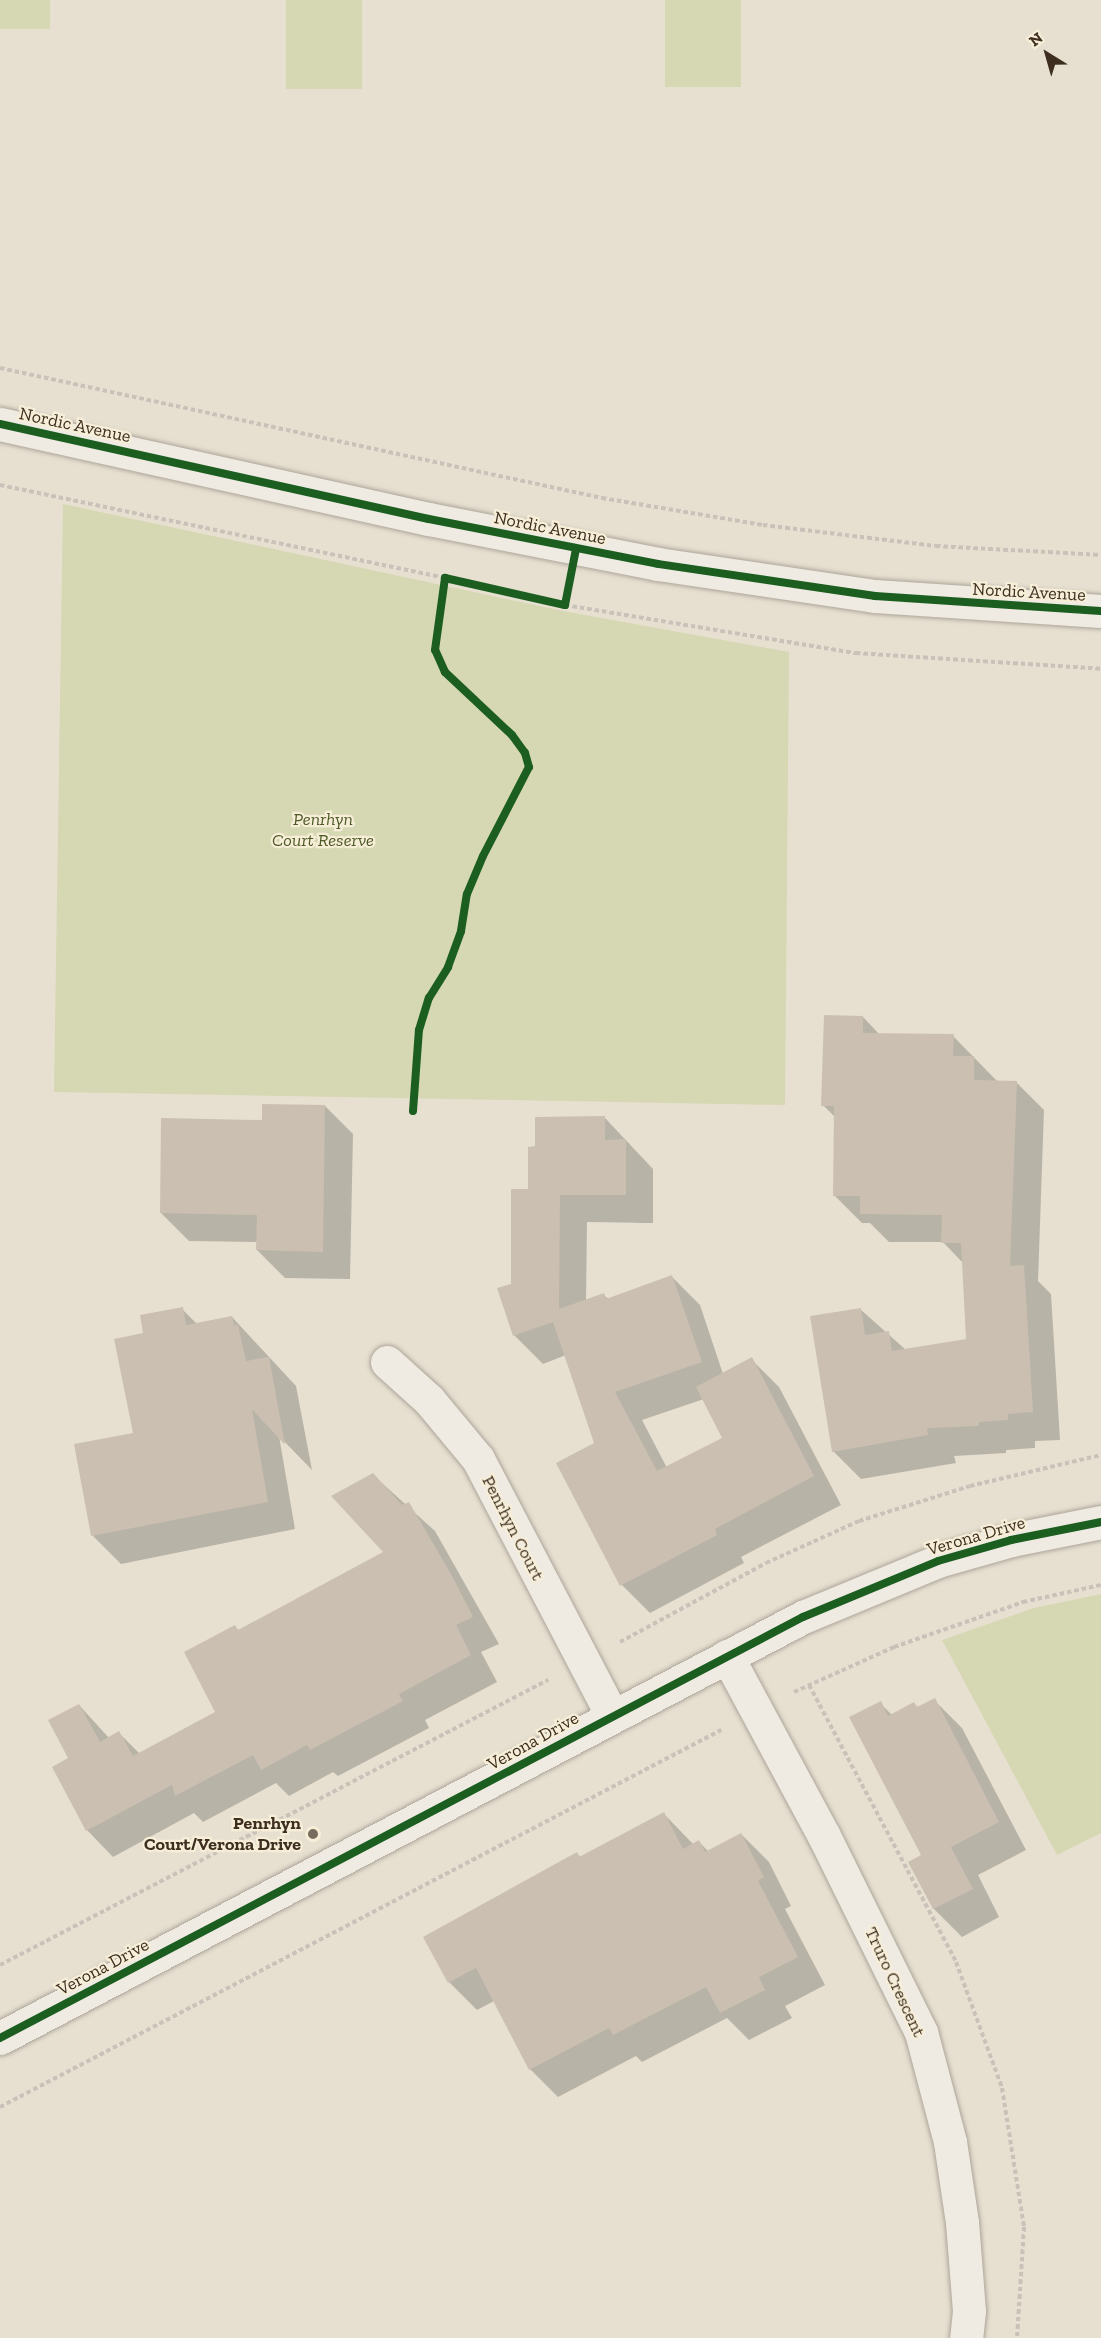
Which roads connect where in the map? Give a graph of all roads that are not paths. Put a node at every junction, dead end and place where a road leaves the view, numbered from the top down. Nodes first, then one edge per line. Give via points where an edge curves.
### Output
1 (0, 424) edge
2 (1101, 611) edge
3 (387, 1362) dead end
4 (1101, 1522) edge
5 (727, 1656) junction
6 (612, 1715) junction
7 (0, 2038) edge
8 (966, 2338) edge

1 - 2 street, Nordic Avenue via 576,549 767,583 976,604
3 - 6 street, Penrhyn Court via 429,1400 478,1459
4 - 5 street, Verona Drive via 1011,1540 928,1565 865,1588
5 - 6 street, Verona Drive
5 - 8 street, Truro Crescent via 921,2032 950,2142 962,2222 969,2311
6 - 7 street, Verona Drive

